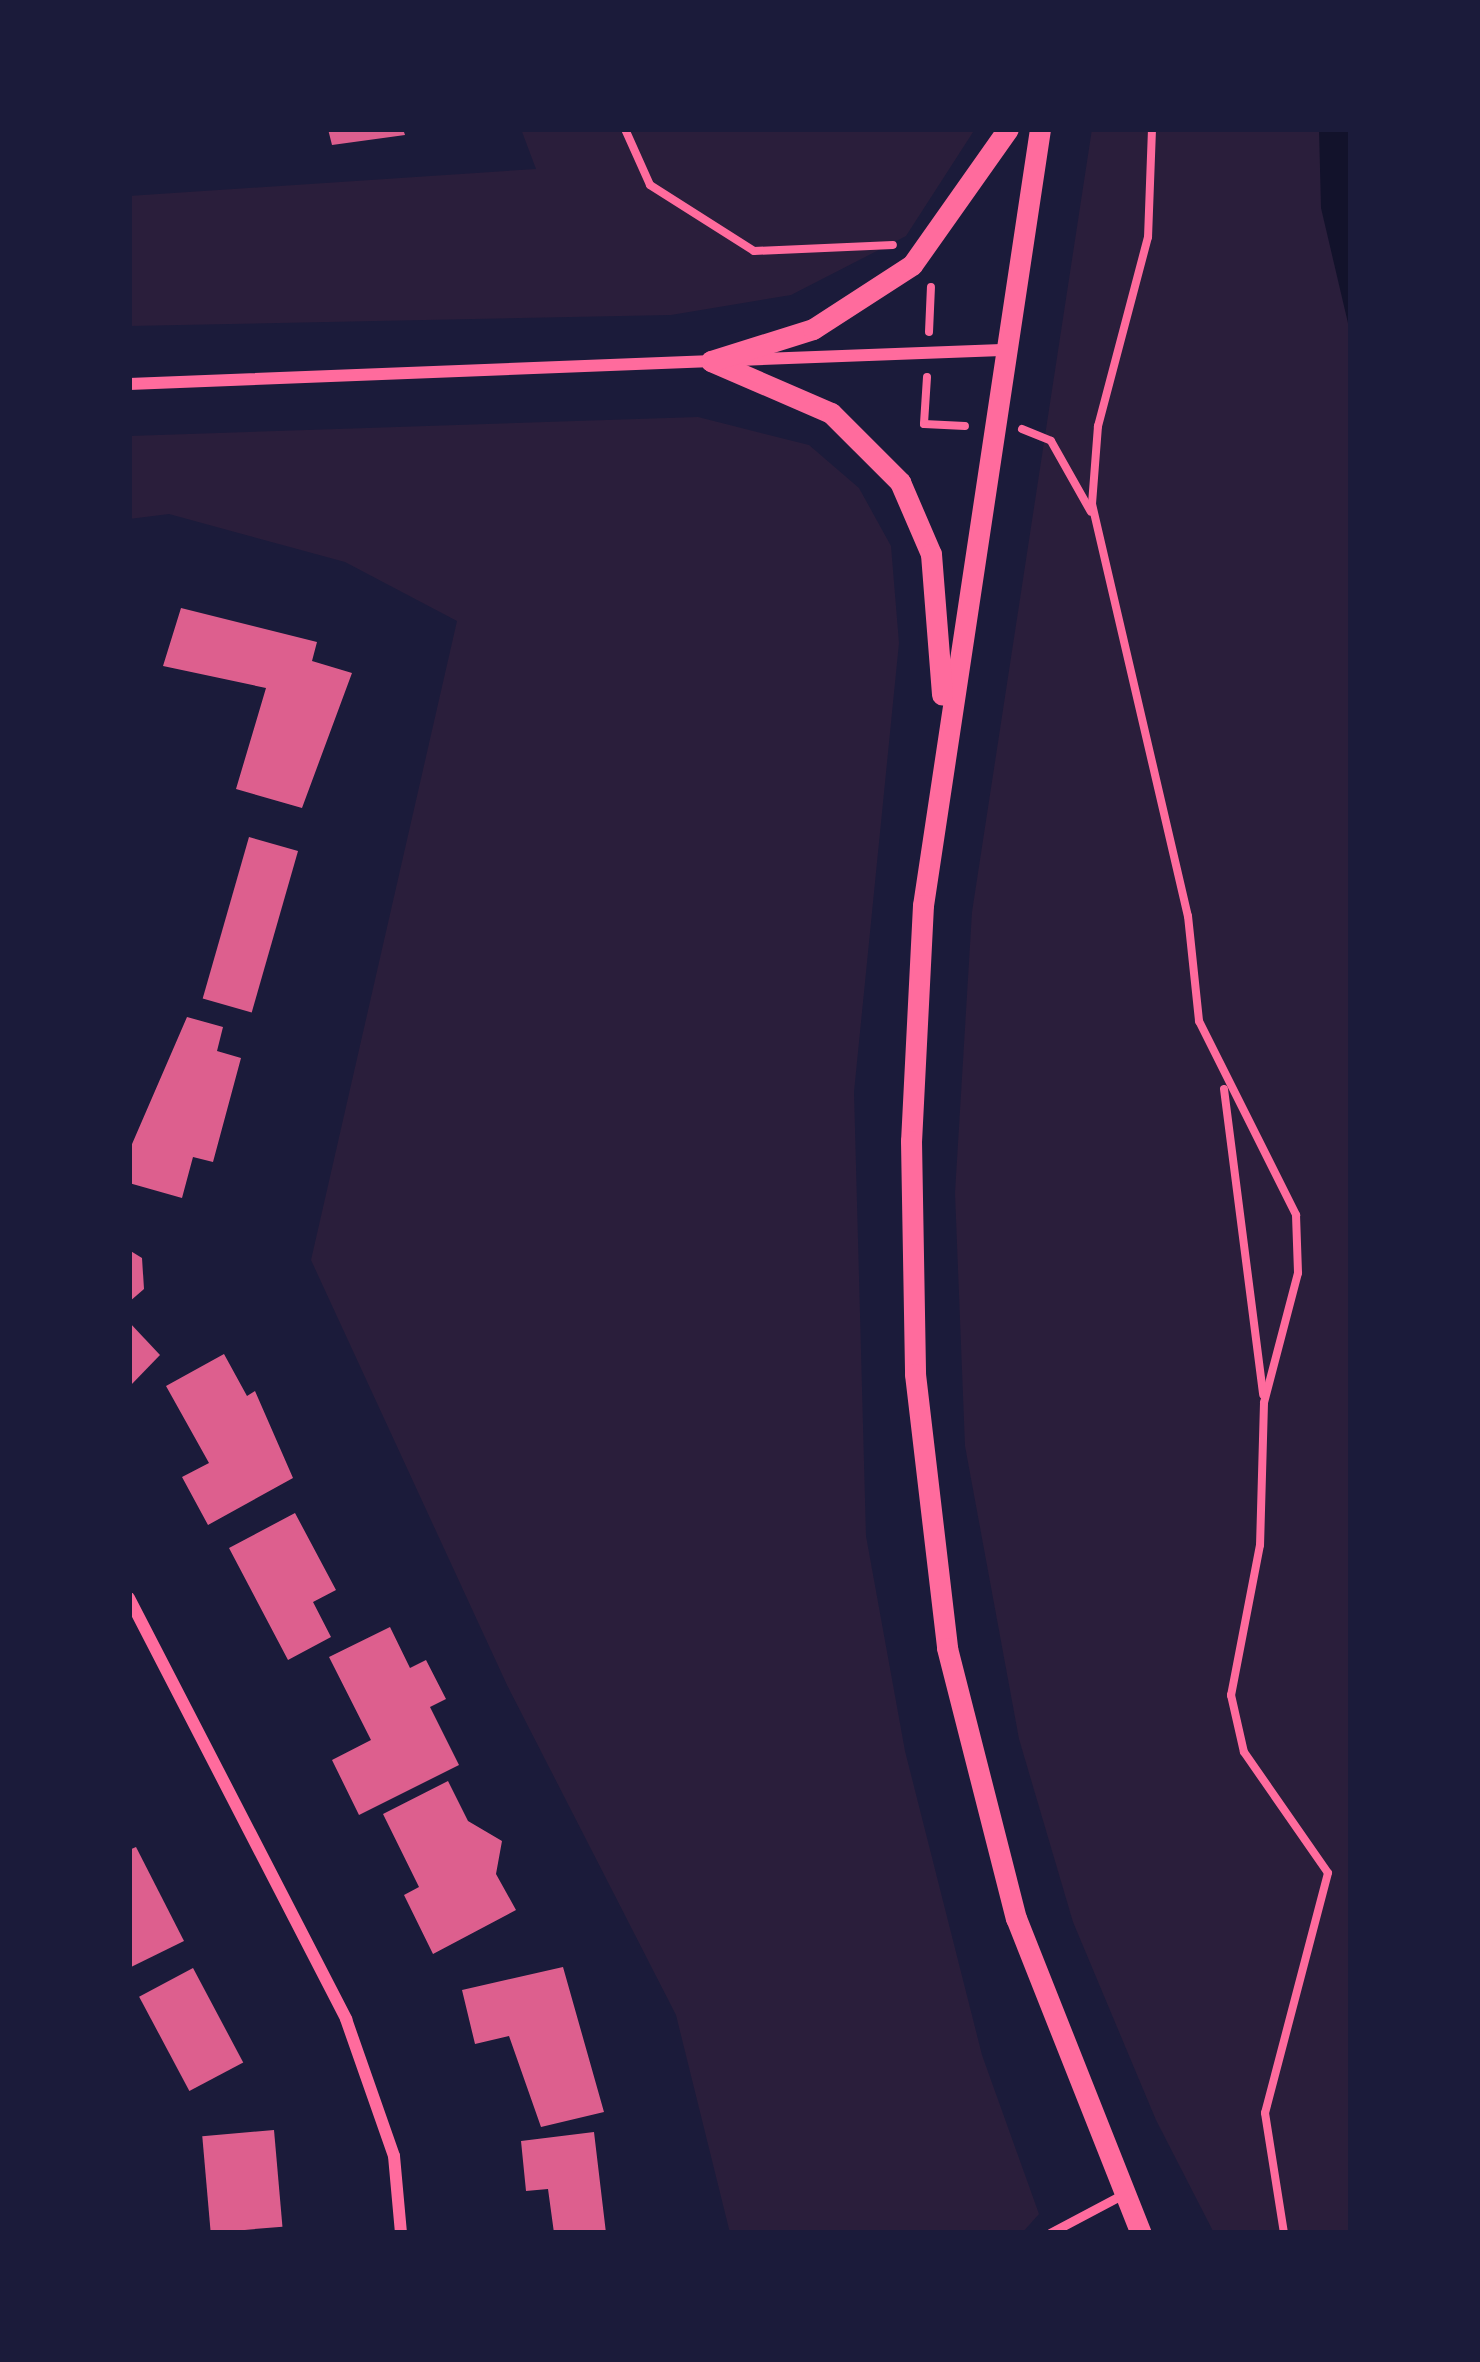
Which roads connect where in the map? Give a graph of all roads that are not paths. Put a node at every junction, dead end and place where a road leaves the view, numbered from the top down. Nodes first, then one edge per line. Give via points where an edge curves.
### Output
1 (1009, 129) edge
2 (1040, 129) edge
3 (1002, 350) junction
4 (711, 361) junction
5 (129, 384) edge
6 (945, 738) junction
7 (129, 1598) edge
8 (1120, 2196) junction
9 (401, 2233) edge
10 (1050, 2233) edge
11 (1141, 2233) edge

1 - 4 street via 912,265 813,329
2 - 3 street
3 - 4 street
3 - 6 street
4 - 5 street
4 - 6 street via 831,413 900,482 932,554
6 - 8 street via 910,1141 915,1375 947,1648 1016,1918
7 - 9 street via 346,2019 394,2156
8 - 10 lane
8 - 11 street

